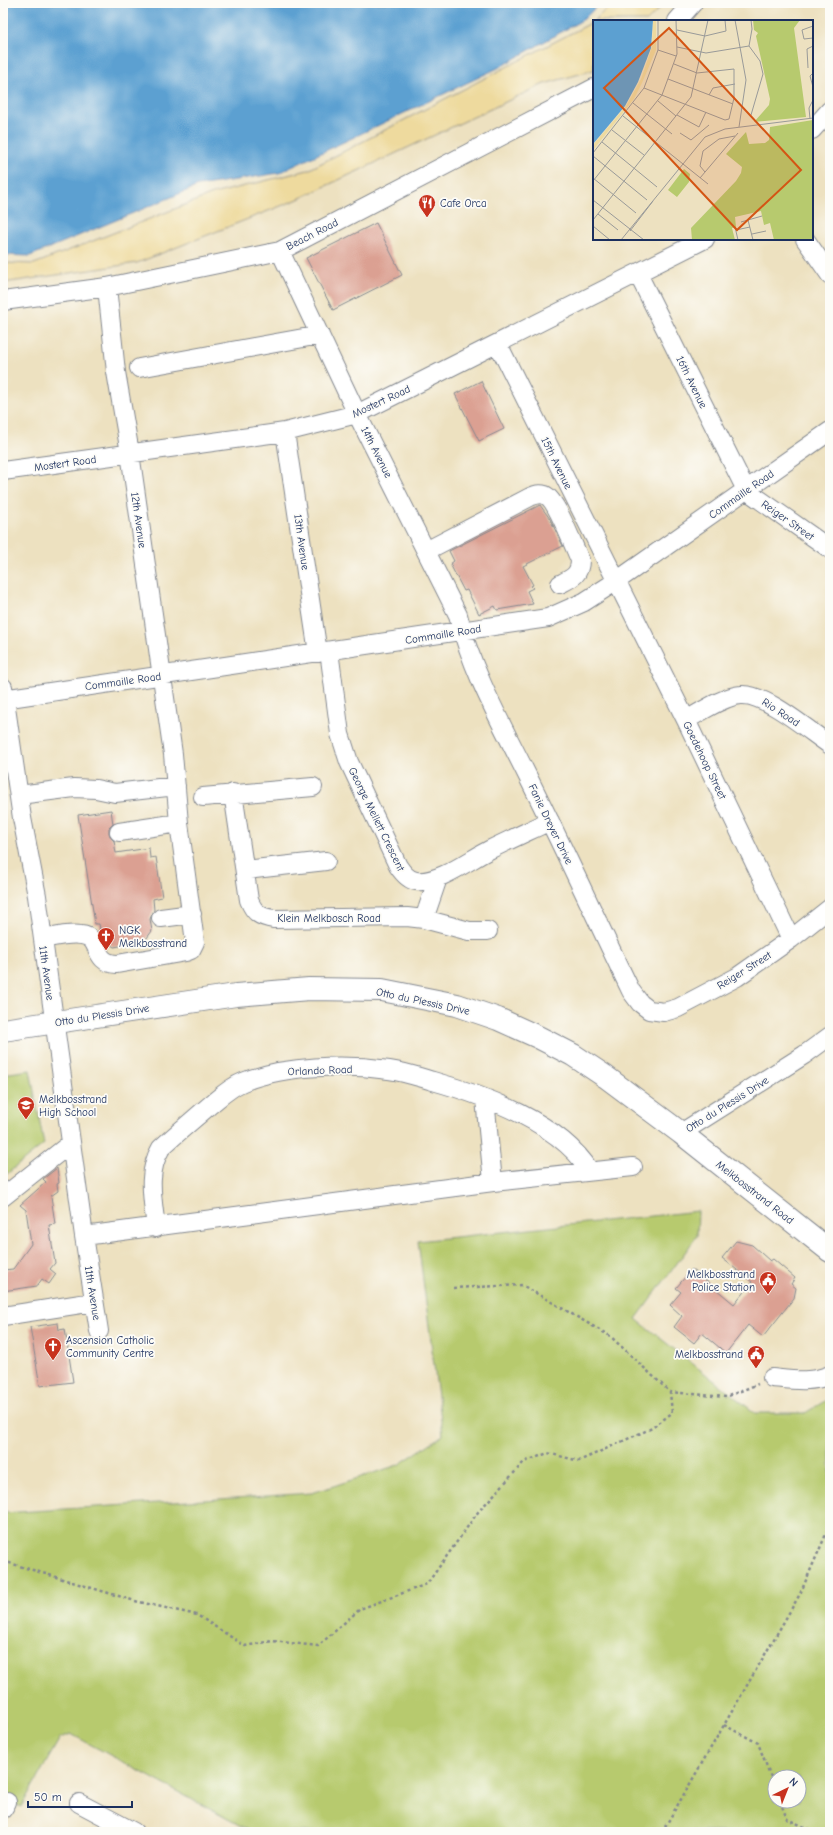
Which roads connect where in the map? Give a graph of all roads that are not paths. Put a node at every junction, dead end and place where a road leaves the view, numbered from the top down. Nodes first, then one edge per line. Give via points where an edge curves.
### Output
1 (693, 3) edge
2 (678, 20) edge
3 (593, 89) edge
4 (830, 110) edge
5 (813, 129) edge
6 (702, 240) edge
7 (805, 240) edge
8 (280, 251) junction
9 (638, 274) junction
10 (830, 275) edge
11 (107, 287) junction
12 (3, 301) edge
13 (320, 336) junction
14 (498, 344) junction
15 (139, 368) dead end
16 (357, 414) junction
17 (830, 431) edge
18 (285, 432) junction
19 (130, 453) junction
20 (3, 472) edge
21 (746, 490) junction
22 (830, 549) edge
23 (426, 551) junction
24 (616, 582) junction
25 (560, 584) dead end
26 (462, 632) junction
27 (323, 652) junction
28 (162, 676) junction
29 (4, 694) edge
30 (686, 720) junction
31 (830, 745) edge
32 (176, 786) junction
33 (313, 787) dead end
34 (233, 793) junction
35 (19, 795) junction
36 (202, 797) dead end
37 (550, 821) junction
38 (180, 823) junction
39 (119, 832) dead end
40 (326, 861) dead end
41 (246, 870) junction
42 (438, 878) junction
43 (830, 908) edge
44 (192, 914) junction
45 (161, 918) dead end
46 (424, 919) junction
47 (488, 932) dead end
48 (43, 939) junction
49 (791, 939) junction
50 (649, 1010) joint
51 (55, 1023) junction
52 (3, 1030) edge
53 (830, 1036) edge
54 (485, 1099) junction
55 (681, 1133) junction
56 (71, 1143) junction
57 (633, 1167) dead end
58 (590, 1171) junction
59 (493, 1182) junction
60 (3, 1197) edge
61 (156, 1228) junction
62 (84, 1236) junction
63 (830, 1251) edge
64 (94, 1302) junction
65 (3, 1316) edge
66 (99, 1331) dead end
67 (830, 1376) edge
68 (772, 1378) road end
69 (79, 1803) dead end
70 (134, 1832) edge

1 - 2 street
3 - 8 street, Beach Road
4 - 5 street
6 - 9 street, Mostert Road
7 - 10 street
8 - 11 street, Beach Road
8 - 13 street, 14th Avenue
9 - 14 street, Mostert Road
9 - 21 street, 16th Avenue
11 - 12 street, Beach Road
11 - 19 street, 12th Avenue via 116,372
13 - 15 street
13 - 16 street, 14th Avenue
14 - 16 street, Mostert Road
14 - 24 street, 15th Avenue
16 - 18 street, Mostert Road
16 - 23 street, 14th Avenue
17 - 21 street, Commaille Road
18 - 19 street, Mostert Road
18 - 27 street, 13th Avenue
19 - 20 street, Mostert Road
19 - 28 street, 12th Avenue
21 - 22 street, Reiger Street
21 - 24 street, Commaille Road
23 - 25 street via 530,497 544,495 554,503 580,560 576,575
23 - 26 street, 14th Avenue via 458,615
24 - 26 street, Commaille Road via 584,602 548,618
24 - 30 street, Goedehoop Street
26 - 27 street, Commaille Road
26 - 37 street, Fanie Dreyer Drive via 480,678
27 - 28 street, Commaille Road
27 - 42 street, George Mellett Crescent via 340,734 349,762 398,866 405,876 414,881
28 - 29 street, Commaille Road
28 - 32 street, 12th Avenue
29 - 35 street, 11th Avenue
30 - 31 street, Rio Road via 724,700 740,695 754,695
30 - 49 street, Goedehoop Street
32 - 35 street via 115,793 74,788
32 - 38 street, 12th Avenue
33 - 34 street
34 - 36 street
34 - 41 street, Klein Melkbosch Road
35 - 48 street, 11th Avenue
37 - 42 street, George Mellett Crescent
37 - 50 street, Fanie Dreyer Drive via 631,992
38 - 39 street
38 - 44 street, 12th Avenue
40 - 41 street
41 - 46 street, Klein Melkbosch Road via 250,904 263,917
42 - 46 street
43 - 49 street, Reiger Street
44 - 45 street
44 - 48 street, 12th Avenue via 196,938 191,950 117,964 103,961 94,942 80,934
46 - 47 street, Klein Melkbosch Road via 469,932
48 - 51 street, 11th Avenue
49 - 50 street, Reiger Street via 737,976 678,1008 664,1012
51 - 52 main road, Otto du Plessis Drive
51 - 55 main road, Otto du Plessis Drive via 236,995 309,989 382,990 457,1005 498,1019 538,1037 606,1077
51 - 56 street, 11th Avenue
53 - 55 street, Otto du Plessis Drive
54 - 58 street, Orlando Road via 531,1119 575,1152
54 - 59 street
54 - 61 street, Orlando Road via 416,1076 373,1068 280,1071 241,1082 173,1136 154,1160 152,1174
55 - 63 main road, Melkbosstrand Road
56 - 60 street
56 - 62 street, 11th Avenue
57 - 58 street
58 - 59 street
59 - 61 street
61 - 62 street
62 - 64 street, 11th Avenue
64 - 65 street
64 - 66 street, 11th Avenue
67 - 68 street via 801,1381
69 - 70 street

